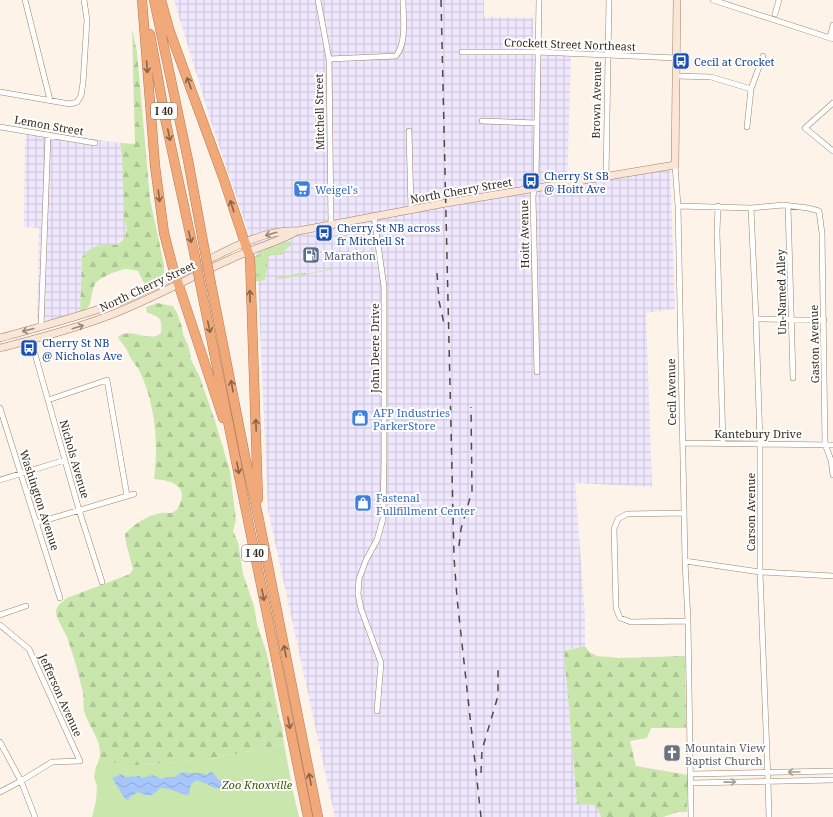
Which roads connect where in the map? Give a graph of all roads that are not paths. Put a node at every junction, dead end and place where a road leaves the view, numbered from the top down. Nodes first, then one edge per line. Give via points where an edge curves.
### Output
1 (25, 0) edge
2 (84, 0) edge
3 (142, 0) edge
4 (154, 0) edge
5 (161, 0) edge
6 (318, 0) edge
7 (403, 0) edge
8 (539, 0) edge
9 (609, 0) edge
10 (677, 0) edge
11 (713, 0) edge
12 (778, 0) edge
13 (775, 14) dead end
14 (833, 25) edge
15 (831, 38) edge
16 (462, 52) dead end
17 (538, 52) junction
18 (607, 55) junction
19 (763, 56) dead end
20 (677, 58) junction
21 (329, 60) junction
22 (677, 76) junction
23 (751, 89) junction
24 (0, 92) edge
25 (50, 100) junction
26 (833, 103) edge
27 (482, 122) dead end
28 (537, 123) junction
29 (0, 127) edge
30 (747, 128) dead end
31 (408, 131) dead end
32 (48, 135) junction
33 (95, 143) dead end
34 (833, 151) edge
35 (675, 165) junction
36 (606, 177) junction
37 (534, 189) junction
38 (678, 206) junction
39 (718, 206) junction
40 (788, 206) junction
41 (751, 208) junction
42 (411, 210) junction
43 (374, 216) junction
44 (331, 224) junction
45 (246, 247) junction
46 (177, 280) junction
47 (756, 319) junction
48 (790, 319) junction
49 (824, 320) junction
50 (41, 326) junction
51 (0, 338) edge
52 (31, 340) junction
53 (0, 348) edge
54 (537, 372) dead end
55 (793, 378) dead end
56 (48, 400) junction
57 (0, 408) edge
58 (683, 443) junction
59 (723, 443) junction
60 (760, 443) junction
61 (825, 444) junction
62 (833, 445) edge
63 (234, 450) junction
64 (65, 460) junction
65 (20, 474) junction
66 (833, 475) edge
67 (0, 480) edge
68 (134, 494) dead end
69 (127, 496) junction
70 (79, 510) junction
71 (684, 513) junction
72 (259, 520) junction
73 (36, 522) junction
74 (685, 561) junction
75 (760, 572) junction
76 (833, 576) edge
77 (102, 582) dead end
78 (60, 598) dead end
79 (26, 606) dead end
80 (0, 615) edge
81 (688, 621) junction
82 (0, 625) edge
83 (378, 711) dead end
84 (0, 742) edge
85 (814, 771) junction
86 (833, 771) edge
87 (768, 772) junction
88 (691, 774) junction
89 (814, 780) junction
90 (833, 780) edge
91 (21, 781) junction
92 (768, 781) junction
93 (691, 783) junction
94 (0, 792) edge
95 (35, 817) edge
96 (308, 817) edge
97 (318, 817) edge
98 (692, 817) edge
99 (769, 817) edge

1 - 25 street
2 - 25 street via 87,20 81,96 77,102 70,104
3 -> 46 highway via 156,172 164,233
3 -> 63 highway, I 40, bridge
72 -> 4 highway, I 40, bridge
45 -> 5 highway
6 - 21 street, Mitchell Street
7 - 21 street via 403,44 396,56
8 - 17 street, Hoitt Avenue
9 - 18 street, Brown Avenue
10 - 20 street, Cecil Avenue
11 - 15 street
12 - 13 street
14 - 15 street
16 - 17 street, Crockett Street Northeast
17 - 18 street, Crockett Street Northeast
17 - 28 street, Hoitt Avenue
18 - 20 street, Crockett Street Northeast
18 - 36 street, Brown Avenue
19 - 23 street
20 - 22 street, Cecil Avenue
21 - 44 street, Mitchell Street
22 - 23 street via 711,77
22 - 35 street, Cecil Avenue
23 - 30 street
24 - 25 street
26 - 34 street via 805,128
27 - 28 street
28 - 37 street, Hoitt Avenue
29 - 32 street, Lemon Street
31 - 42 street
32 - 33 street, Lemon Street
32 - 50 street
35 - 36 street, North Cherry Street
35 - 38 street, Cecil Avenue
36 - 37 street, North Cherry Street
37 - 42 street, North Cherry Street
37 - 54 street, Hoitt Avenue
38 - 39 street
38 - 58 street, Cecil Avenue
39 - 41 street
39 - 59 street
40 - 41 street
40 - 48 street, Un-Named Alley
40 - 49 street, Gaston Avenue via 819,211
41 - 47 street, Carson Avenue
42 - 43 street, North Cherry Street
43 - 44 street, North Cherry Street
43 - 83 street, John Deere Drive via 384,287 383,519 377,540 359,578 358,594 361,609 382,663
44 - 45 street, North Cherry Street via 278,232
45 - 46 street, North Cherry Street
72 -> 45 highway via 250,258
46 - 50 street, North Cherry Street via 110,305
52 -> 46 street, North Cherry Street via 107,317
46 - 63 highway
47 - 48 street
47 - 60 street, Carson Avenue
48 - 49 street
48 - 55 street, Un-Named Alley
49 - 61 street, Gaston Avenue
50 -> 51 street, North Cherry Street
52 - 53 street, North Cherry Street
52 - 56 street, Nichols Avenue
56 - 64 street, Nichols Avenue
56 - 69 street via 107,380
57 - 65 street, Washington Avenue
58 - 59 street, Kantebury Drive
58 - 71 street, Cecil Avenue
59 - 60 street, Kantebury Drive
60 - 61 street, Kantebury Drive
60 - 75 street, Carson Avenue
61 - 62 street, Kantebury Drive
61 - 66 street, Gaston Avenue
63 -> 96 highway, I 40
64 - 65 street
64 - 70 street, Nichols Avenue
65 - 67 street
65 - 73 street, Washington Avenue
68 - 69 street
69 - 70 street
70 - 73 street
70 - 77 street, Nichols Avenue
71 - 74 street, Cecil Avenue
71 - 81 street via 627,514 618,519 614,528 616,608 620,618 631,622
97 -> 72 highway, I 40
73 - 78 street, Washington Avenue
74 - 75 street
74 - 81 street, Cecil Avenue
75 - 76 street
75 - 87 street, Carson Avenue
79 - 80 street
81 - 88 street, Cecil Avenue
82 - 91 street, Jefferson Avenue via 29,649 80,761 52,762
84 - 91 street
85 - 86 street
85 -> 87 street
85 - 89 street
87 - 88 street
87 - 92 street, Carson Avenue
88 - 93 street, Cecil Avenue
89 - 90 street
89 - 92 street
91 - 94 street
91 - 95 street
93 -> 92 street
92 - 99 street, Carson Avenue
93 - 98 street, Cecil Avenue

